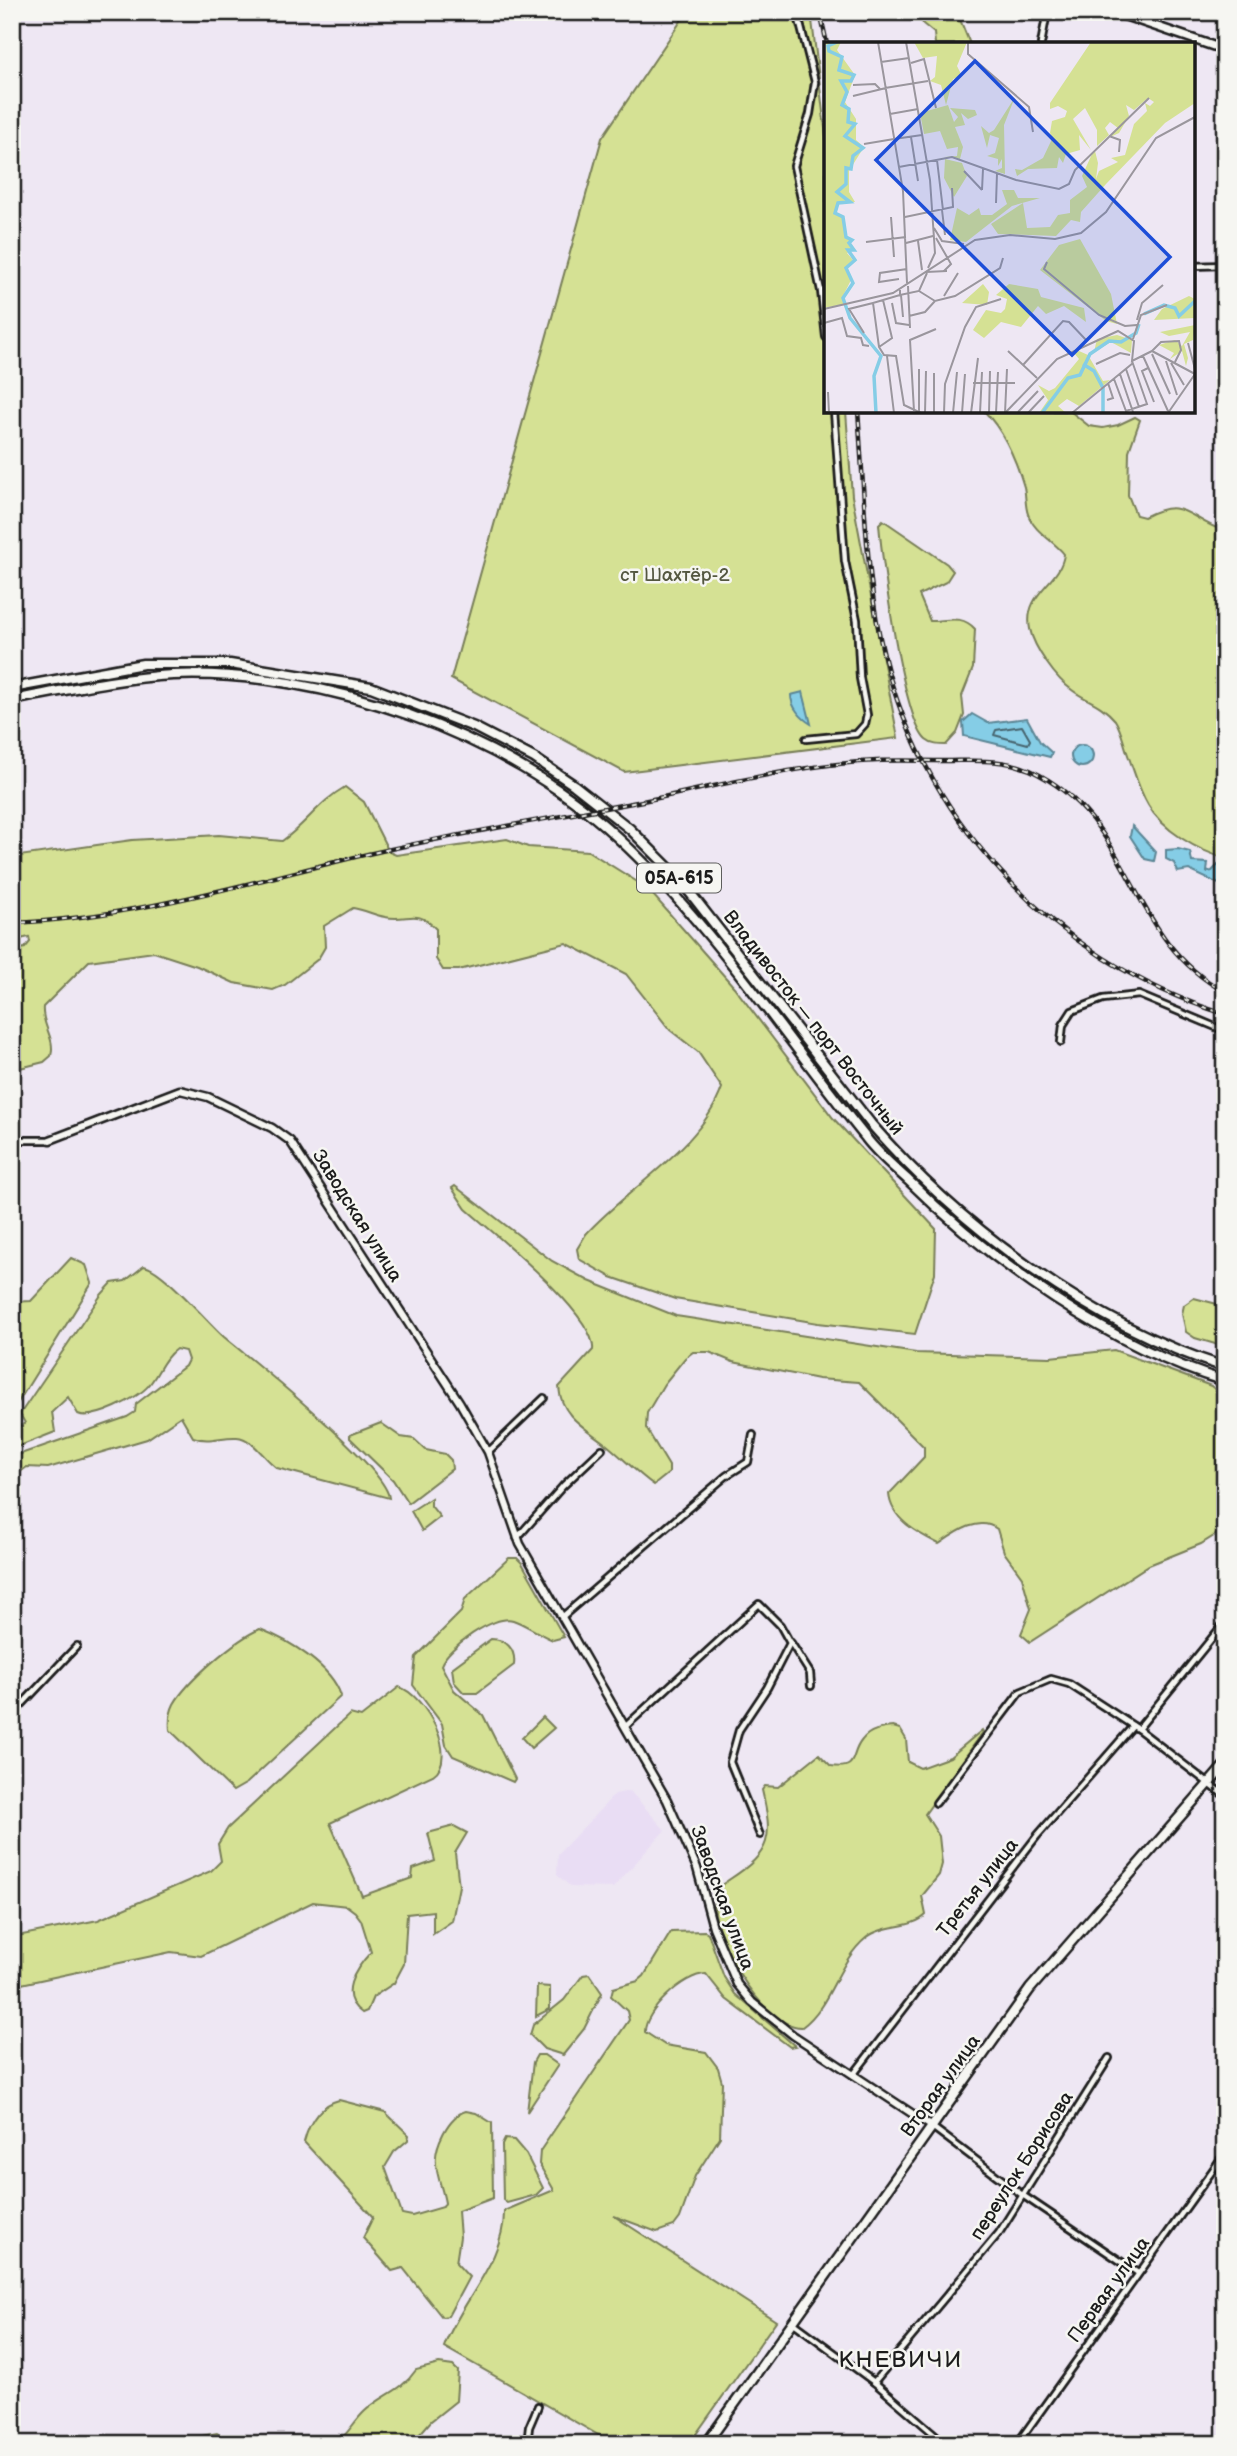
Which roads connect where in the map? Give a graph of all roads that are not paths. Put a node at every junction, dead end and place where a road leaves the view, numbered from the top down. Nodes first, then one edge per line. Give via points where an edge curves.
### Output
1 (797, 12) edge
2 (1047, 12) edge
3 (1114, 12) edge
4 (1041, 42) edge
5 (1225, 50) edge
6 (1225, 265) edge
7 (1195, 266) edge
8 (824, 319) edge
9 (834, 413) edge
10 (12, 688) edge
11 (12, 700) edge
12 (806, 739) dead end
13 (1225, 1031) edge
14 (1061, 1042) dead end
15 (12, 1140) edge
16 (50, 1140) joint
17 (1225, 1367) edge
18 (1210, 1376) junction
19 (1225, 1381) edge
20 (1225, 1388) edge
21 (544, 1398) dead end
22 (753, 1434) dead end
23 (602, 1450) dead end
24 (488, 1452) junction
25 (517, 1539) junction
26 (561, 1618) junction
27 (1225, 1622) edge
28 (1219, 1630) junction
29 (1225, 1634) edge
30 (790, 1643) junction
31 (78, 1646) dead end
32 (811, 1686) dead end
33 (12, 1715) edge
34 (626, 1726) junction
35 (1136, 1728) junction
36 (1225, 1765) edge
37 (1209, 1784) junction
38 (1225, 1796) edge
39 (936, 1803) dead end
40 (760, 1835) dead end
41 (1225, 1945) edge
42 (1220, 1950) dead end
43 (1109, 2058) dead end
44 (853, 2075) junction
45 (931, 2126) junction
46 (1225, 2153) edge
47 (1021, 2194) junction
48 (1138, 2273) junction
49 (793, 2323) junction
50 (874, 2382) junction
51 (538, 2406) dead end
52 (527, 2444) edge
53 (706, 2444) edge
54 (946, 2444) edge
55 (1017, 2444) edge

1 - 8 street via 815,82 794,166
2 - 4 street
3 - 5 main road
6 - 7 street
9 - 12 street via 845,561 857,620 867,715 856,734
10 - 17 main road, Владивосток — порт Восточный / 05А-615 via 143,664 230,664 371,687 474,727 534,758 630,830 677,876 871,1124 899,1157 967,1219 1042,1275 1121,1322
11 - 18 main road, Владивосток — порт Восточный / 05А-615 via 162,676 265,681 356,698 408,714 522,766 614,834 662,881 869,1142 957,1229 1081,1314
13 - 14 street via 1139,995 1103,999 1072,1012 1063,1025
15 - 16 street
16 - 24 street, Заводская улица via 180,1090 208,1097 284,1135
18 - 19 main road, Владивосток — порт Восточный / 05А-615
18 - 20 main road
21 - 24 street
22 - 26 street via 748,1462
23 - 25 street
24 - 25 street, Заводская улица
25 - 26 street, Заводская улица
26 - 34 street, Заводская улица
27 - 28 street, Третья улица
28 - 29 street
28 - 35 street, Третья улица
30 - 32 street via 810,1673
30 - 34 street via 759,1604
30 - 40 street via 739,1730 730,1762
31 - 33 street
34 - 44 street, Заводская улица via 662,1788 689,1849 724,1958 737,1984 763,2011
35 - 37 street
35 - 39 street via 1061,1681 1033,1685 1020,1692
35 - 44 street, Третья улица via 1037,1836
36 - 37 main road, Вторая улица
37 - 38 street
37 - 45 main road, Вторая улица via 1030,1989
41 - 42 street
43 - 47 street, переулок Борисова
44 - 45 street, Заводская улица
45 - 47 street
45 - 49 main road, Вторая улица
46 - 48 street, Первая улица
47 - 48 street
47 - 50 street, переулок Борисова via 999,2233
48 - 55 street, Первая улица
49 - 50 street
49 - 53 main road, Вторая улица
50 - 54 street
51 - 52 street

